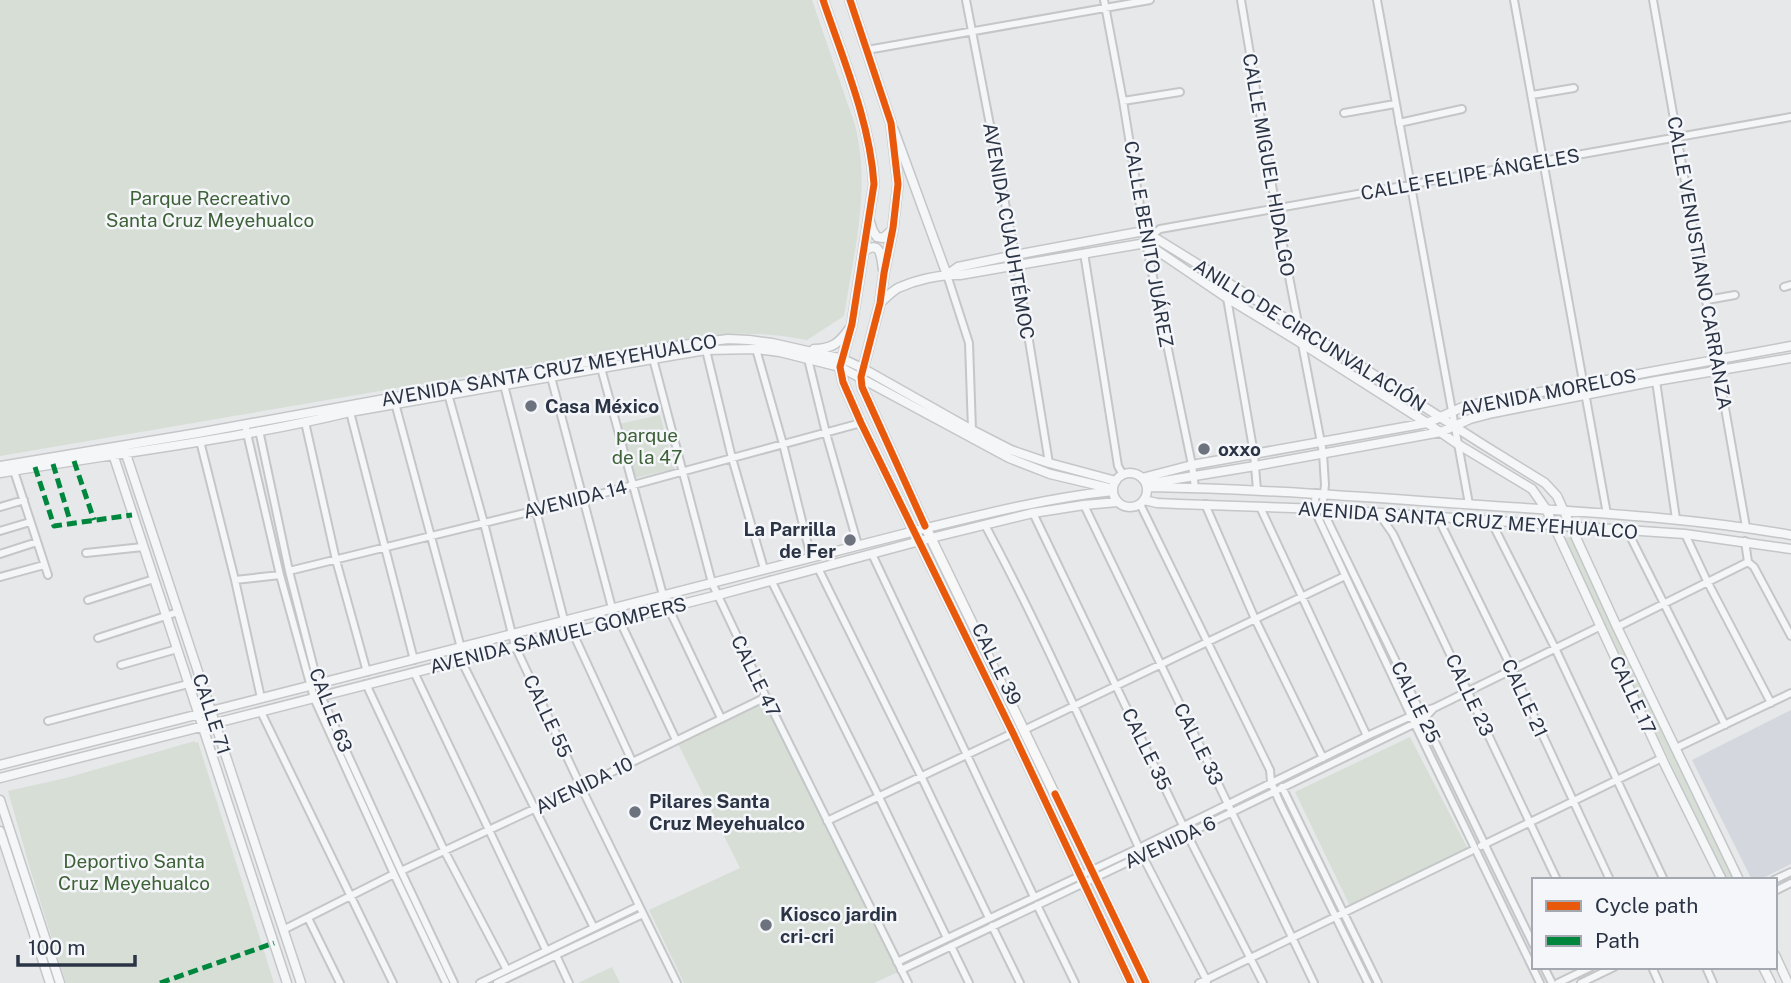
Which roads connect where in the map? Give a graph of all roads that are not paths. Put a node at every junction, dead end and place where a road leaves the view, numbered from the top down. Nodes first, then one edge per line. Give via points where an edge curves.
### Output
1 (823, 0) edge
2 (850, 0) edge
3 (966, 0) edge
4 (1104, 0) edge
5 (1150, 0) edge
6 (1241, 0) edge
7 (1377, 0) edge
8 (1514, 0) edge
9 (1653, 0) edge
10 (1105, 8) junction
11 (972, 32) junction
12 (867, 50) junction
13 (1574, 88) dead end
14 (1180, 92) dead end
15 (1532, 95) junction
16 (1123, 101) junction
17 (1395, 104) junction
18 (1462, 109) dead end
19 (1344, 113) dead end
20 (1791, 117) edge
21 (891, 123) junction
22 (1399, 123) junction
23 (1677, 138) junction
24 (1544, 161) junction
25 (1410, 184) junction
26 (1276, 209) junction
27 (869, 219) junction
28 (893, 228) junction
29 (1147, 237) junction
30 (863, 252) junction
31 (1084, 253) junction
32 (1015, 254) junction
33 (1017, 264) junction
34 (884, 273) junction
35 (947, 275) junction
36 (1735, 295) dead end
37 (1227, 298) junction
38 (1707, 300) junction
39 (880, 303) junction
40 (852, 324) junction
41 (1298, 326) junction
42 (1301, 343) junction
43 (1791, 346) edge
44 (756, 349) junction
45 (798, 349) junction
46 (706, 350) junction
47 (652, 355) junction
48 (1791, 358) edge
49 (808, 359) junction
50 (1717, 360) junction
51 (842, 363) junction
52 (601, 368) junction
53 (1719, 371) junction
54 (863, 373) junction
55 (551, 377) junction
56 (1656, 382) junction
57 (504, 385) junction
58 (1584, 385) junction
59 (448, 394) junction
60 (1586, 396) junction
61 (395, 404) junction
62 (1452, 411) junction
63 (350, 412) junction
64 (1441, 416) junction
65 (305, 422) junction
66 (861, 423) junction
67 (1427, 423) junction
68 (258, 426) junction
69 (1455, 426) junction
70 (245, 428) junction
71 (972, 430) junction
72 (1441, 432) junction
73 (826, 433) junction
74 (200, 441) junction
75 (1321, 441) junction
76 (783, 444) junction
77 (1459, 445) junction
78 (124, 449) junction
79 (112, 451) junction
80 (1323, 453) junction
81 (1254, 454) junction
82 (733, 458) junction
83 (1049, 463) junction
84 (1192, 465) junction
85 (0, 466) edge
86 (1255, 466) junction
87 (14, 471) junction
88 (683, 471) junction
89 (0, 473) edge
90 (1193, 475) junction
91 (1145, 483) junction
92 (1116, 484) junction
93 (632, 485) junction
94 (1195, 488) junction
95 (1257, 491) junction
96 (1320, 494) junction
97 (582, 499) junction
98 (24, 500) junction
99 (1118, 502) junction
100 (1142, 502) junction
101 (1469, 504) junction
102 (1084, 505) junction
103 (1205, 505) junction
104 (0, 507) edge
105 (1260, 507) junction
106 (1318, 509) junction
107 (1546, 509) junction
108 (536, 510) junction
109 (1564, 510) junction
110 (146, 513) junction
111 (1033, 513) junction
112 (1379, 514) junction
113 (1607, 514) junction
114 (132, 515) junction
115 (1438, 517) junction
116 (1676, 519) junction
117 (1491, 521) junction
118 (30, 522) junction
119 (484, 523) junction
120 (1553, 524) junction
121 (985, 525) junction
122 (1571, 526) junction
123 (1746, 527) junction
124 (926, 528) junction
125 (1627, 530) junction
126 (0, 531) edge
127 (915, 531) junction
128 (1685, 534) junction
129 (1791, 535) edge
130 (431, 536) junction
131 (931, 538) junction
132 (919, 541) junction
133 (1745, 541) junction
134 (37, 542) junction
135 (858, 545) junction
136 (143, 547) junction
137 (384, 548) junction
138 (1791, 549) edge
139 (86, 553) dead end
140 (0, 554) edge
141 (872, 554) junction
142 (811, 557) junction
143 (336, 560) junction
144 (1748, 562) junction
145 (44, 565) junction
146 (818, 568) junction
147 (764, 569) junction
148 (289, 571) junction
149 (48, 575) dead end
150 (280, 575) junction
151 (1345, 576) junction
152 (0, 577) edge
153 (153, 579) junction
154 (235, 580) junction
155 (771, 580) junction
156 (1707, 581) junction
157 (712, 583) junction
158 (663, 595) junction
159 (718, 595) junction
160 (1301, 597) junction
161 (88, 600) dead end
162 (1663, 605) junction
163 (668, 607) junction
164 (612, 608) junction
165 (178, 612) junction
166 (166, 615) junction
167 (619, 619) junction
168 (1255, 619) junction
169 (564, 620) junction
170 (1601, 626) junction
171 (1617, 627) junction
172 (572, 631) junction
173 (511, 634) junction
174 (1791, 636) edge
175 (98, 638) dead end
176 (1208, 641) junction
177 (515, 646) junction
178 (461, 648) junction
179 (1555, 648) junction
180 (177, 649) junction
181 (414, 660) junction
182 (461, 660) junction
183 (1160, 664) junction
184 (121, 665) dead end
185 (1512, 669) junction
186 (367, 672) junction
187 (414, 672) junction
188 (188, 684) junction
189 (366, 684) junction
190 (314, 685) junction
191 (1116, 685) junction
192 (1468, 691) junction
193 (1791, 693) edge
194 (766, 696) junction
195 (317, 697) junction
196 (261, 698) junction
197 (1771, 703) junction
198 (1074, 706) junction
199 (211, 711) junction
200 (261, 712) junction
201 (198, 714) junction
202 (1422, 715) junction
203 (1410, 716) junction
204 (721, 718) junction
205 (48, 721) dead end
206 (1414, 723) junction
207 (215, 724) junction
208 (1725, 725) junction
209 (202, 727) junction
210 (1024, 730) junction
211 (1013, 733) junction
212 (1367, 736) junction
213 (676, 740) junction
214 (1676, 748) junction
215 (967, 755) junction
216 (1323, 758) junction
217 (1662, 758) junction
218 (632, 761) junction
219 (0, 765) edge
220 (921, 776) junction
221 (0, 778) edge
222 (1275, 780) junction
223 (1616, 780) junction
224 (581, 786) junction
225 (1283, 788) junction
226 (1275, 791) junction
227 (879, 797) junction
228 (0, 800) edge
229 (1573, 801) junction
230 (1227, 804) junction
231 (534, 809) junction
232 (1231, 812) junction
233 (827, 821) junction
234 (1530, 822) junction
235 (1184, 825) junction
236 (489, 830) junction
237 (0, 831) edge
238 (1187, 834) junction
239 (1485, 844) junction
240 (444, 850) junction
241 (1473, 850) junction
242 (1140, 851) junction
243 (397, 873) junction
244 (1093, 873) junction
245 (1556, 878) edge
246 (1609, 878) edge
247 (1663, 878) edge
248 (1721, 878) edge
249 (1738, 878) edge
250 (1081, 879) junction
251 (350, 897) junction
252 (1034, 897) junction
253 (1037, 905) junction
254 (639, 906) junction
255 (1345, 913) junction
256 (643, 914) junction
257 (1336, 917) junction
258 (308, 918) junction
259 (989, 918) junction
260 (992, 926) junction
261 (594, 928) junction
262 (283, 930) junction
263 (947, 938) junction
264 (1293, 938) junction
265 (1532, 942) edge
266 (951, 946) junction
267 (546, 950) junction
268 (556, 955) junction
269 (1251, 958) junction
270 (1777, 959) edge
271 (897, 962) junction
272 (1532, 967) edge
273 (1587, 969) edge
274 (1610, 969) edge
275 (901, 970) junction
276 (1602, 973) junction
277 (511, 976) edge
278 (1605, 980) dead end
279 (1204, 982) edge
280 (50, 983) edge
281 (60, 983) edge
282 (287, 983) edge
283 (301, 983) edge
284 (340, 983) edge
285 (393, 983) edge
286 (446, 983) edge
287 (454, 983) edge
288 (480, 983) edge
289 (497, 983) edge
290 (569, 983) edge
291 (677, 983) edge
292 (908, 983) edge
293 (969, 983) edge
294 (1020, 983) edge
295 (1075, 983) edge
296 (1131, 983) edge
297 (1146, 983) edge
298 (1263, 983) edge
299 (1314, 983) edge
300 (1368, 983) edge
301 (1378, 983) edge
302 (1558, 983) edge
303 (1581, 983) edge
304 (1788, 983) edge

1 - 27 main road via 868,134 874,184
2 - 12 main road
3 - 11 street, AVENIDA CUAUHTÉMOC
4 - 10 street, CALLE BENITO JUÁREZ
5 - 10 street
6 - 26 street, CALLE MIGUEL HIDALGO
7 - 17 street
8 - 15 street
9 - 23 street, CALLE VENUSTIANO CARRANZA
10 - 11 street
10 - 16 street, CALLE BENITO JUÁREZ
11 - 12 street
11 - 32 street, AVENIDA CUAUHTÉMOC
12 - 21 main road
13 - 15 street
14 - 16 street
15 - 24 street
16 - 29 street, CALLE BENITO JUÁREZ
17 - 19 street
17 - 22 street
18 - 22 street
20 - 23 street, CALLE FELIPE ÁNGELES
21 - 28 main road via 898,184
21 - 35 street
22 - 25 street
23 - 24 street, CALLE FELIPE ÁNGELES
23 - 38 street, CALLE VENUSTIANO CARRANZA
24 - 25 street, CALLE FELIPE ÁNGELES
24 - 58 street
25 - 26 street, CALLE FELIPE ÁNGELES
25 - 62 street
26 - 29 street, CALLE FELIPE ÁNGELES via 1160,229
26 - 41 street, CALLE MIGUEL HIDALGO
27 - 28 street via 880,239
27 - 30 main road
28 - 34 main road
29 - 31 street, CALLE FELIPE ÁNGELES
29 - 32 street, CALLE FELIPE ÁNGELES
29 - 37 street, ANILLO DE CIRCUNVALACIÓN
29 - 41 street, ANILLO DE CIRCUNVALACIÓN
29 - 84 street, CALLE BENITO JUÁREZ
30 - 34 street via 872,247 879,250
30 - 40 main road
31 - 33 street, CALLE FELIPE ÁNGELES
31 - 92 street via 1118,466
32 - 33 street, AVENIDA CUAUHTÉMOC
32 - 35 street, CALLE FELIPE ÁNGELES via 958,267
33 - 35 street, CALLE FELIPE ÁNGELES
33 - 83 street, AVENIDA CUAUHTÉMOC
34 - 39 main road
35 - 39 street via 900,287
35 - 71 street via 969,343
36 - 38 street
37 - 42 street, ANILLO DE CIRCUNVALACIÓN
37 - 81 street
38 - 50 street, CALLE VENUSTIANO CARRANZA
39 - 54 main road
40 - 45 street via 830,348
40 - 51 main road
41 - 42 street, CALLE MIGUEL HIDALGO
41 - 64 street, ANILLO DE CIRCUNVALACIÓN
42 - 67 street, ANILLO DE CIRCUNVALACIÓN
42 - 75 street, CALLE MIGUEL HIDALGO
43 - 50 street, AVENIDA MORELOS
44 - 46 street, AVENIDA SANTA CRUZ MEYEHUALCO
44 - 49 street, AVENIDA SANTA CRUZ MEYEHUALCO
44 - 76 street
45 - 47 street, AVENIDA SANTA CRUZ MEYEHUALCO via 728,339
45 - 51 street, AVENIDA SANTA CRUZ MEYEHUALCO
46 - 47 street, AVENIDA SANTA CRUZ MEYEHUALCO
46 - 82 street
47 - 52 street, AVENIDA SANTA CRUZ MEYEHUALCO
47 - 68 street, AVENIDA SANTA CRUZ MEYEHUALCO
47 - 88 street, CALLE 47
48 - 53 street, AVENIDA MORELOS
49 - 51 street, AVENIDA SANTA CRUZ MEYEHUALCO
49 - 73 street
50 - 53 street, CALLE VENUSTIANO CARRANZA
50 - 58 street, AVENIDA MORELOS
51 - 54 street, AVENIDA SANTA CRUZ MEYEHUALCO
51 - 66 main road, CALLE 39 via 843,382
52 - 55 street, AVENIDA SANTA CRUZ MEYEHUALCO
52 - 93 street
53 - 56 street, AVENIDA MORELOS
53 - 123 street, CALLE VENUSTIANO CARRANZA
54 - 71 street, AVENIDA SANTA CRUZ MEYEHUALCO
54 - 92 street, AVENIDA SANTA CRUZ MEYEHUALCO via 1009,458 1050,474
54 - 124 main road, CALLE 39 via 865,397
55 - 57 street, AVENIDA SANTA CRUZ MEYEHUALCO
55 - 97 street
56 - 60 street, AVENIDA MORELOS
56 - 116 street
57 - 59 street, AVENIDA SANTA CRUZ MEYEHUALCO
57 - 108 street
58 - 60 street
58 - 62 street, AVENIDA MORELOS
59 - 61 street, AVENIDA SANTA CRUZ MEYEHUALCO
59 - 119 street, CALLE 55
60 - 69 street, AVENIDA MORELOS via 1493,412
60 - 113 street
61 - 63 street, AVENIDA SANTA CRUZ MEYEHUALCO
61 - 130 street
62 - 64 street, AVENIDA MORELOS
62 - 69 street
63 - 65 street, AVENIDA SANTA CRUZ MEYEHUALCO
63 - 137 street
64 - 67 street, AVENIDA MORELOS
64 - 69 street, ANILLO DE CIRCUNVALACIÓN
65 - 68 street, AVENIDA SANTA CRUZ MEYEHUALCO
65 - 143 street
66 - 73 street, AVENIDA 14
66 - 127 main road, CALLE 39
67 - 72 street, ANILLO DE CIRCUNVALACIÓN
67 - 75 street, AVENIDA MORELOS
68 - 70 street, AVENIDA SANTA CRUZ MEYEHUALCO
68 - 148 street, CALLE 63
69 - 72 street, AVENIDA MORELOS
69 - 77 street
69 - 109 street, ANILLO DE CIRCUNVALACIÓN via 1545,482
70 - 74 street, AVENIDA SANTA CRUZ MEYEHUALCO
70 - 78 street, AVENIDA SANTA CRUZ MEYEHUALCO
70 - 150 street, CALLE 63
71 - 83 street, AVENIDA SANTA CRUZ MEYEHUALCO
72 - 77 street, ANILLO DE CIRCUNVALACIÓN
72 - 80 street, AVENIDA MORELOS
73 - 76 street, AVENIDA 14
73 - 135 street
74 - 78 street, AVENIDA SANTA CRUZ MEYEHUALCO
74 - 154 street
75 - 80 street, CALLE MIGUEL HIDALGO
75 - 81 street, AVENIDA MORELOS
76 - 82 street, AVENIDA 14
76 - 142 street
77 - 101 street
77 - 107 street, ANILLO DE CIRCUNVALACIÓN via 1532,489
78 - 79 street, AVENIDA SANTA CRUZ MEYEHUALCO
78 - 110 street, CALLE 71
79 - 85 street, AVENIDA SANTA CRUZ MEYEHUALCO
79 - 87 street, AVENIDA SANTA CRUZ MEYEHUALCO
79 - 114 street, CALLE 71
80 - 86 street, AVENIDA MORELOS
80 - 96 street via 1325,485
81 - 84 street, AVENIDA MORELOS
81 - 86 street
82 - 88 street, AVENIDA 14
82 - 147 street
83 - 92 street, AVENIDA SANTA CRUZ MEYEHUALCO
84 - 90 street, CALLE BENITO JUÁREZ
84 - 91 street, AVENIDA MORELOS
86 - 90 street, AVENIDA MORELOS
86 - 95 street
87 - 89 street, AVENIDA SANTA CRUZ MEYEHUALCO
87 - 98 street
88 - 93 street, AVENIDA 14
88 - 157 street, CALLE 47
90 - 91 street, AVENIDA MORELOS
90 - 94 street, CALLE BENITO JUÁREZ
91 - 92 street via 1130,473
91 - 94 street, AVENIDA SANTA CRUZ MEYEHUALCO
91 - 100 street
92 - 99 street
92 - 124 street, AVENIDA SAMUEL GOMPERS
93 - 97 street, AVENIDA 14
93 - 158 street
94 - 95 street, AVENIDA SANTA CRUZ MEYEHUALCO
95 - 96 street, AVENIDA SANTA CRUZ MEYEHUALCO
96 - 101 street, AVENIDA SANTA CRUZ MEYEHUALCO
96 - 106 street
97 - 108 street, AVENIDA 14
97 - 164 street
98 - 104 street
98 - 118 street
99 - 100 street via 1133,507
99 - 102 street, AVENIDA SAMUEL GOMPERS
100 - 103 street, AVENIDA SANTA CRUZ MEYEHUALCO
100 - 176 street
101 - 107 street, AVENIDA SANTA CRUZ MEYEHUALCO
102 - 111 street, AVENIDA SAMUEL GOMPERS
102 - 183 street, CALLE 33
103 - 105 street, AVENIDA SANTA CRUZ MEYEHUALCO
103 - 168 street
105 - 106 street, AVENIDA SANTA CRUZ MEYEHUALCO
105 - 160 street
106 - 112 street, AVENIDA SANTA CRUZ MEYEHUALCO
106 - 151 street, CALLE 25
106 - 202 street, CALLE 25
107 - 109 street, AVENIDA SANTA CRUZ MEYEHUALCO
107 - 120 street, CALLE 17
108 - 119 street, AVENIDA 14
108 - 169 street
109 - 113 street, AVENIDA SANTA CRUZ MEYEHUALCO
109 - 122 street, CALLE 17
110 - 114 street
110 - 165 street, CALLE 71
111 - 121 street, AVENIDA SAMUEL GOMPERS
111 - 191 street, CALLE 35
112 - 115 street, AVENIDA SANTA CRUZ MEYEHUALCO
112 - 192 street, CALLE 23 via 1393,534
113 - 116 street, AVENIDA SANTA CRUZ MEYEHUALCO
114 - 136 street, CALLE 71
115 - 117 street, AVENIDA SANTA CRUZ MEYEHUALCO
115 - 185 street, CALLE 21
116 - 123 street, AVENIDA SANTA CRUZ MEYEHUALCO
117 - 120 street, AVENIDA SANTA CRUZ MEYEHUALCO
117 - 179 street
118 - 126 street
118 - 134 street
119 - 130 street, AVENIDA 14
119 - 173 street, CALLE 55
120 - 122 street, AVENIDA SANTA CRUZ MEYEHUALCO
120 - 170 street, CALLE 17
121 - 131 street, AVENIDA SAMUEL GOMPERS
121 - 198 street
122 - 125 street, AVENIDA SANTA CRUZ MEYEHUALCO
122 - 171 street, CALLE 17
123 - 129 street, AVENIDA SANTA CRUZ MEYEHUALCO
124 - 127 street, AVENIDA SAMUEL GOMPERS
124 - 131 main road, CALLE 39
125 - 128 street, AVENIDA SANTA CRUZ MEYEHUALCO
125 - 162 street
127 - 132 main road, CALLE 39
127 - 135 street, AVENIDA SAMUEL GOMPERS
128 - 133 street, AVENIDA SANTA CRUZ MEYEHUALCO
128 - 156 street
130 - 137 street, AVENIDA 14
130 - 178 street
131 - 132 street, AVENIDA SAMUEL GOMPERS
131 - 210 main road, CALLE 39
132 - 141 street, AVENIDA SAMUEL GOMPERS
132 - 211 main road, CALLE 39
133 - 138 street, AVENIDA SANTA CRUZ MEYEHUALCO
133 - 144 street
134 - 140 street
134 - 145 street
135 - 142 street, AVENIDA SAMUEL GOMPERS
136 - 139 street
136 - 153 street, CALLE 71
137 - 143 street, AVENIDA 14
137 - 181 street
141 - 146 street, AVENIDA SAMUEL GOMPERS
141 - 215 street
142 - 147 street, AVENIDA SAMUEL GOMPERS
143 - 148 street, AVENIDA 14
143 - 186 street
144 - 156 street
144 - 174 street
145 - 149 street
145 - 152 street
146 - 155 street, AVENIDA SAMUEL GOMPERS
146 - 220 street
147 - 157 street, AVENIDA SAMUEL GOMPERS
148 - 190 street, CALLE 63
150 - 154 street
150 - 190 street, CALLE 63
151 - 160 street
151 - 203 street, CALLE 25
153 - 161 street
153 - 166 street, CALLE 71
154 - 196 street
155 - 159 street, AVENIDA SAMUEL GOMPERS
155 - 227 street
156 - 162 street
156 - 197 street
157 - 158 street, AVENIDA SAMUEL GOMPERS
157 - 159 street, CALLE 47
158 - 164 street, AVENIDA SAMUEL GOMPERS
159 - 163 street, AVENIDA SAMUEL GOMPERS
159 - 194 street, CALLE 47
160 - 168 street
160 - 212 street
162 - 171 street
162 - 208 street
163 - 167 street, AVENIDA SAMUEL GOMPERS
163 - 204 street
164 - 169 street, AVENIDA SAMUEL GOMPERS
165 - 166 street
165 - 199 street, CALLE 71
166 - 175 street
166 - 180 street, CALLE 71
167 - 172 street, AVENIDA SAMUEL GOMPERS
167 - 213 street
168 - 176 street
168 - 216 street
169 - 173 street, AVENIDA SAMUEL GOMPERS
170 - 179 street, AVENIDA 6
170 - 217 street, CALLE 17
171 - 214 street, CALLE 17
172 - 177 street, AVENIDA SAMUEL GOMPERS
172 - 218 street
173 - 177 street, CALLE 55
173 - 178 street, AVENIDA SAMUEL GOMPERS
176 - 183 street
176 - 222 street
177 - 182 street, AVENIDA SAMUEL GOMPERS
177 - 224 street, CALLE 55
178 - 181 street, AVENIDA SAMUEL GOMPERS
179 - 185 street, AVENIDA 6
179 - 223 street
180 - 184 street
180 - 188 street, CALLE 71
181 - 186 street, AVENIDA SAMUEL GOMPERS
182 - 187 street, AVENIDA SAMUEL GOMPERS
182 - 231 street
183 - 191 street
183 - 230 street, CALLE 33
185 - 192 street, AVENIDA 6
185 - 229 street, CALLE 21
186 - 190 street, AVENIDA SAMUEL GOMPERS
187 - 189 street, AVENIDA SAMUEL GOMPERS
187 - 236 street
188 - 201 street, CALLE 71
188 - 205 street
189 - 195 street, AVENIDA SAMUEL GOMPERS
189 - 240 street
190 - 195 street, CALLE 63
190 - 196 street, AVENIDA SAMUEL GOMPERS
191 - 198 street
191 - 235 street, CALLE 35
192 - 202 street, AVENIDA 6
192 - 234 street, CALLE 23
193 - 197 street
194 - 204 street, AVENIDA 10
194 - 233 street, CALLE 47
195 - 200 street, AVENIDA SAMUEL GOMPERS
195 - 243 street, CALLE 63
196 - 199 street, AVENIDA SAMUEL GOMPERS
197 - 208 street
198 - 210 street
198 - 242 street
199 - 201 street, AVENIDA SAMUEL GOMPERS
199 - 207 street, CALLE 71
200 - 207 street, AVENIDA SAMUEL GOMPERS
200 - 251 street
201 - 209 street, CALLE 71
201 - 219 street, AVENIDA SAMUEL GOMPERS
202 - 203 street, AVENIDA 6
202 - 206 street, AVENIDA 6
202 - 239 street, CALLE 25
203 - 206 street, CALLE 25
203 - 212 street, AVENIDA 6
204 - 213 street, AVENIDA 10
206 - 225 street, AVENIDA 6
206 - 241 street, CALLE 25
207 - 209 street, AVENIDA SAMUEL GOMPERS
207 - 262 street, CALLE 71
208 - 214 street
209 - 221 street, AVENIDA SAMUEL GOMPERS
209 - 282 street, CALLE 71
210 - 244 main road, CALLE 39
211 - 215 street
211 - 250 main road, CALLE 39
212 - 216 street, AVENIDA 6
213 - 218 street, AVENIDA 10
214 - 249 street, CALLE 17
215 - 220 street
215 - 252 street
216 - 222 street, AVENIDA 6
217 - 223 street
217 - 248 street, CALLE 17
218 - 224 street, AVENIDA 10
220 - 227 street
220 - 259 street
222 - 225 street
222 - 226 street
222 - 230 street, AVENIDA 6
223 - 229 street
223 - 247 street
224 - 231 street, AVENIDA 10
224 - 254 street, CALLE 55
225 - 226 street, AVENIDA 6
225 - 255 street
226 - 232 street, AVENIDA 6
226 - 257 street
227 - 233 street
227 - 263 street
228 - 281 street
229 - 234 street
229 - 246 street, CALLE 21
230 - 232 street, CALLE 33
230 - 235 street, AVENIDA 6
231 - 236 street, AVENIDA 10
231 - 261 street
232 - 238 street, AVENIDA 6
232 - 264 street, CALLE 33
233 - 271 street, CALLE 47
234 - 239 street
234 - 245 street, CALLE 23
235 - 238 street, CALLE 35
235 - 242 street, AVENIDA 6
236 - 240 street, AVENIDA 10
236 - 267 street
237 - 280 street
238 - 242 street, AVENIDA 6
238 - 269 street, CALLE 35
239 - 241 street
239 - 265 street, CALLE 25
240 - 243 street, AVENIDA 10
240 - 277 street
241 - 255 street
241 - 272 street, CALLE 25
242 - 244 street, AVENIDA 6
242 - 279 street
243 - 251 street, AVENIDA 10
243 - 286 street, CALLE 63
243 - 287 street, CALLE 63
244 - 250 street, AVENIDA 6
244 - 297 main road, CALLE 39
250 - 252 street, AVENIDA 6
250 - 253 street, AVENIDA 6
250 - 296 main road, CALLE 39
251 - 258 street, AVENIDA 10
251 - 285 street
252 - 259 street, AVENIDA 6
253 - 260 street, AVENIDA 6
253 - 295 street
254 - 256 street, CALLE 55
254 - 261 street
255 - 257 street
255 - 301 street
256 - 268 street
256 - 291 street, CALLE 55
257 - 264 street
257 - 300 street
258 - 262 street, AVENIDA 10
258 - 284 street
259 - 263 street, AVENIDA 6
260 - 266 street, AVENIDA 6
260 - 294 street
261 - 267 street
262 - 283 street, CALLE 71
263 - 271 street, AVENIDA 6
264 - 269 street
264 - 299 street, CALLE 33
266 - 275 street, AVENIDA 6
266 - 293 street
267 - 277 street
268 - 277 street
268 - 290 street
269 - 279 street
269 - 298 street, CALLE 35
270 - 304 street
271 - 275 street, CALLE 47
273 - 302 street
274 - 276 street
275 - 292 street, CALLE 47
276 - 278 street
276 - 303 street
277 - 288 street
277 - 289 street

